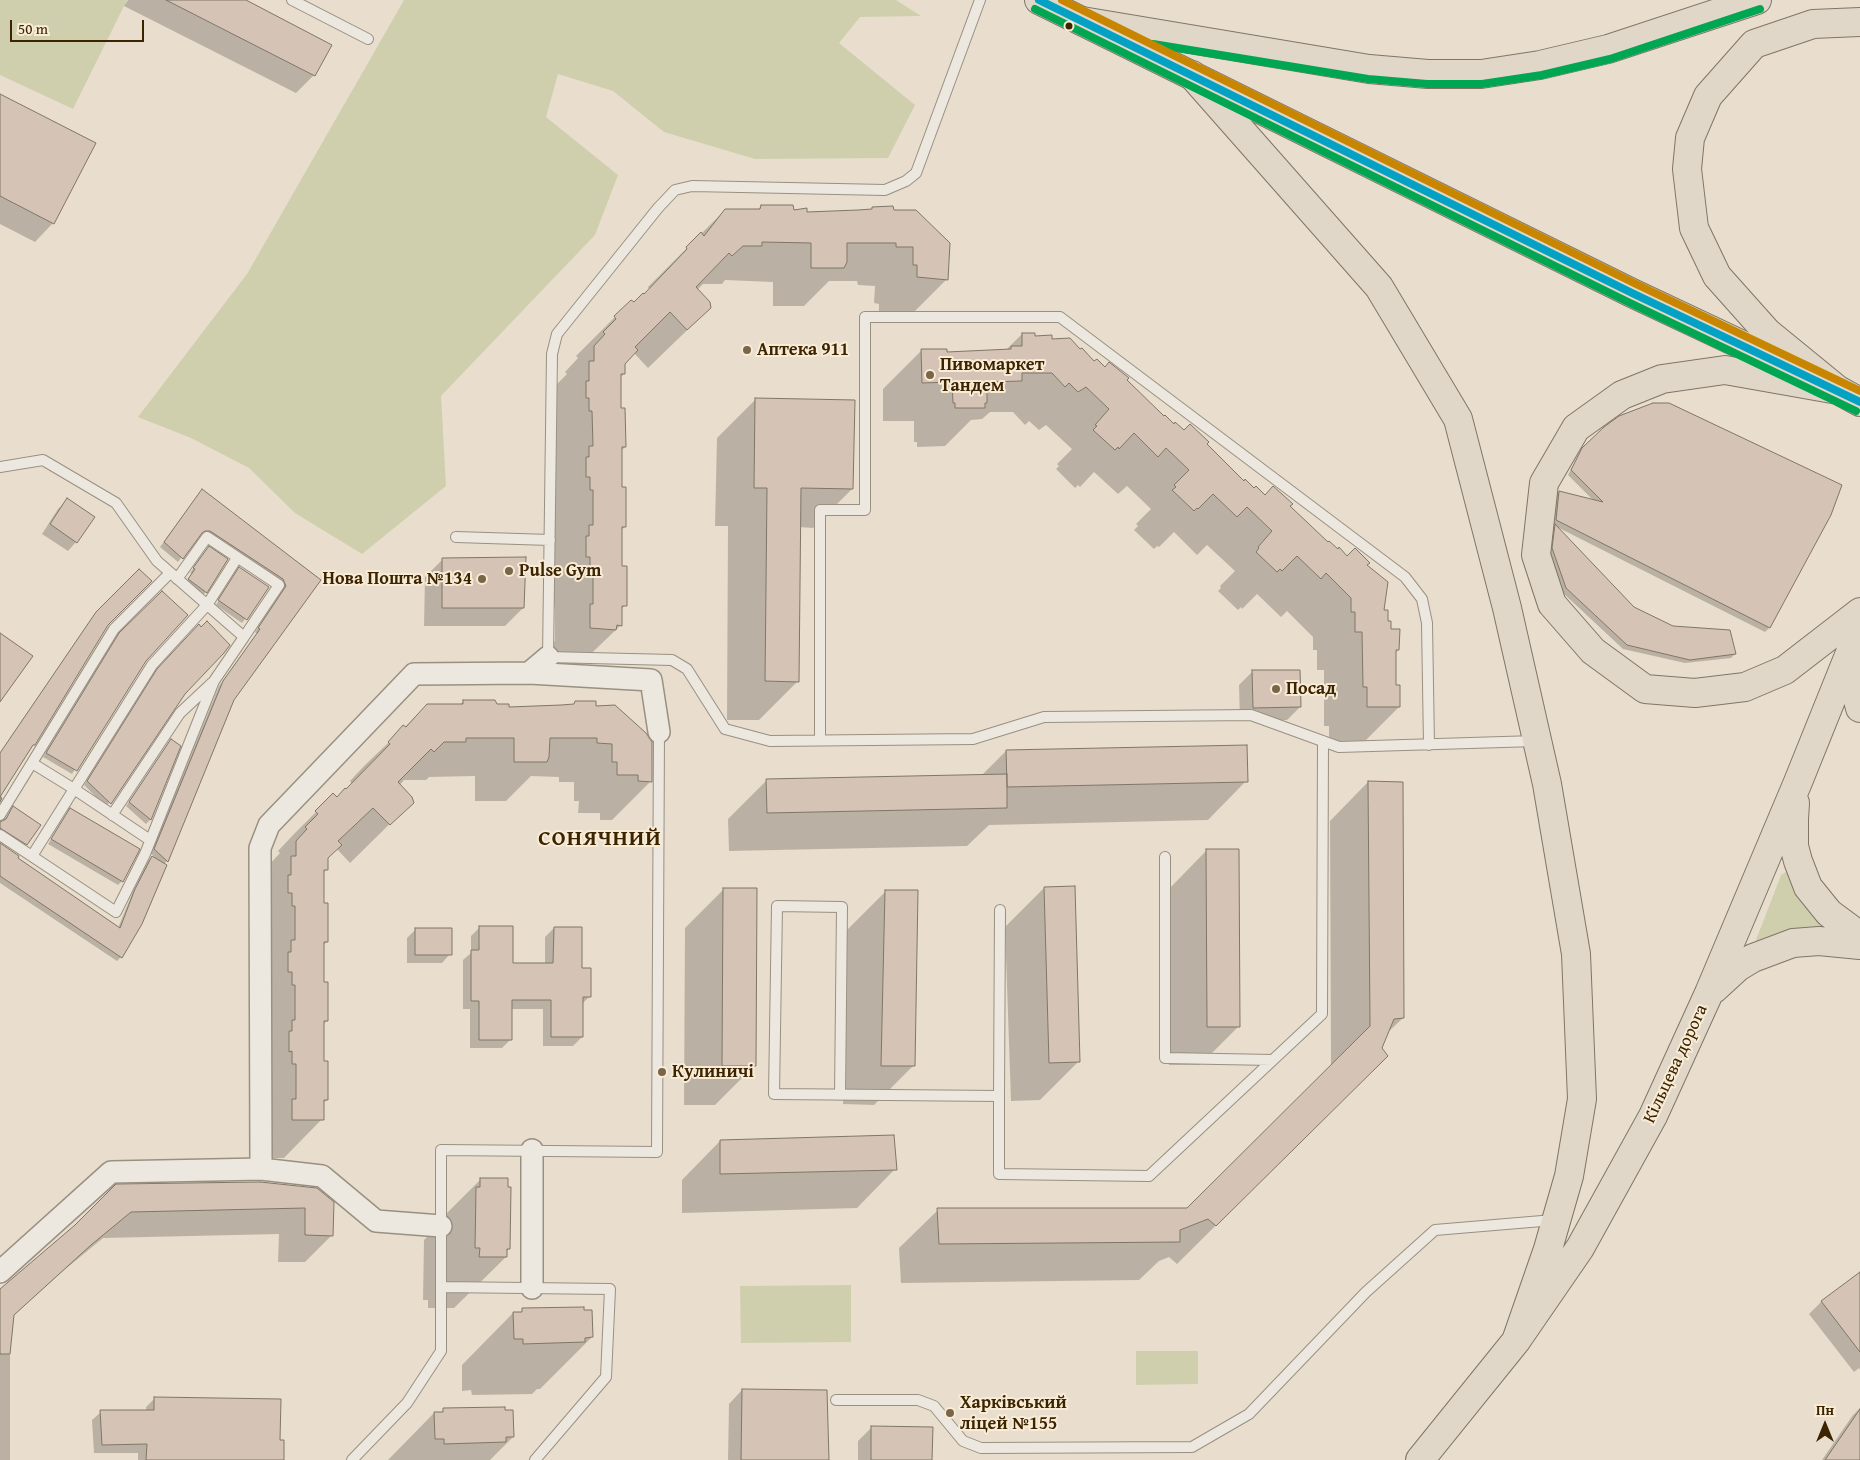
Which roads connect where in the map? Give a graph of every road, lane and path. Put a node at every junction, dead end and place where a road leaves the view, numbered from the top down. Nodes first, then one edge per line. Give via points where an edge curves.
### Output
1 (292, 0) edge
2 (980, 0) edge
3 (1039, 0) edge
4 (1757, 0) edge
5 (1082, 21) junction
6 (1860, 22) edge
7 (368, 40) dead end
8 (1192, 74) junction
9 (1849, 396) edge
10 (0, 467) edge
11 (456, 537) dead end
12 (550, 540) junction
13 (238, 558) junction
14 (173, 576) junction
15 (207, 605) junction
16 (1860, 612) edge
17 (1860, 628) edge
18 (244, 637) junction
19 (548, 657) junction
20 (529, 673) junction
21 (1860, 677) edge
22 (214, 681) junction
23 (1860, 708) edge
24 (660, 732) joint
25 (820, 740) junction
26 (1323, 741) junction
27 (1537, 741) junction
28 (1429, 745) junction
29 (32, 763) junction
30 (1798, 782) junction
31 (74, 789) junction
32 (0, 815) edge
33 (112, 815) junction
34 (0, 835) edge
35 (150, 840) junction
36 (32, 856) junction
37 (1165, 856) dead end
38 (1000, 910) dead end
39 (1860, 936) edge
40 (1860, 945) edge
41 (1709, 993) junction
42 (1273, 1060) junction
43 (840, 1095) junction
44 (999, 1096) junction
45 (532, 1150) junction
46 (261, 1169) junction
47 (1557, 1220) junction
48 (441, 1226) junction
49 (0, 1272) edge
50 (441, 1287) junction
51 (532, 1288) junction
52 (1516, 1340) junction
53 (836, 1400) dead end
54 (352, 1460) edge
55 (535, 1460) edge
56 (1420, 1460) edge

1 - 7 lane
2 - 12 lane via 916,173 906,181 885,190 692,186 675,190 557,334 552,354
3 - 5 main road
4 - 5 main road via 1608,49 1482,74 1369,69
5 - 8 main road
6 - 9 main road via 1813,24 1754,44 1708,96 1690,138 1686,169 1694,228 1717,276 1767,332
8 - 9 main road via 1632,293
8 - 27 main road via 1379,287 1458,419 1507,608
9 - 16 main road via 1725,370 1662,379 1622,395 1576,428 1544,483 1536,555 1552,604 1593,651 1644,689 1694,693 1745,687 1785,670
10 - 14 lane via 43,460 116,503 157,561
11 - 12 lane
12 - 19 lane
13 - 14 lane via 207,537
13 - 15 lane
13 - 18 lane via 278,586
14 - 15 lane
14 - 29 lane via 114,629
15 - 18 lane
15 - 31 lane via 152,665
17 - 30 main road, Кільцева дорога
18 - 22 lane
19 - 20 street
19 - 25 lane via 672,660 686,669 725,729 770,741
20 - 24 street via 652,680
20 - 46 street via 414,674 269,825 260,848
21 - 23 main road
22 - 33 lane via 180,714
22 - 35 lane
24 - 45 lane via 657,1152
25 - 26 lane via 973,739 1044,717 1251,715
25 - 28 lane via 820,510 865,510 865,317 1060,317 1405,577 1422,599 1427,623
26 - 28 lane via 1340,747
26 - 42 lane via 1322,1014
27 - 28 lane
27 - 47 main road via 1576,954 1582,1098 1569,1176
29 - 31 lane
29 - 32 lane
30 - 39 main road via 1794,846 1808,887 1830,913
30 - 41 main road, Кільцева дорога
31 - 33 lane
31 - 36 lane
33 - 35 lane
34 - 36 lane
35 - 36 lane via 116,912
37 - 42 lane via 1165,1058
38 - 44 lane
40 - 41 main road via 1818,941 1786,945 1738,967
41 - 52 main road, Кільцева дорога via 1664,1095 1580,1248
42 - 44 lane via 1149,1176 999,1174
43 - 43 lane via 842,907 777,906 774,1094
43 - 44 lane
45 - 48 lane via 441,1150
45 - 51 street
46 - 48 street via 322,1176 376,1222
46 - 49 street via 111,1172
47 - 52 main road
47 - 53 lane via 1436,1230 1366,1292 1249,1414 1192,1447 981,1448 963,1440 934,1406 918,1400
48 - 50 lane
50 - 51 lane
50 - 54 lane via 441,1351 407,1402
51 - 55 lane via 610,1289 606,1377
52 - 56 main road, Кільцева дорога

